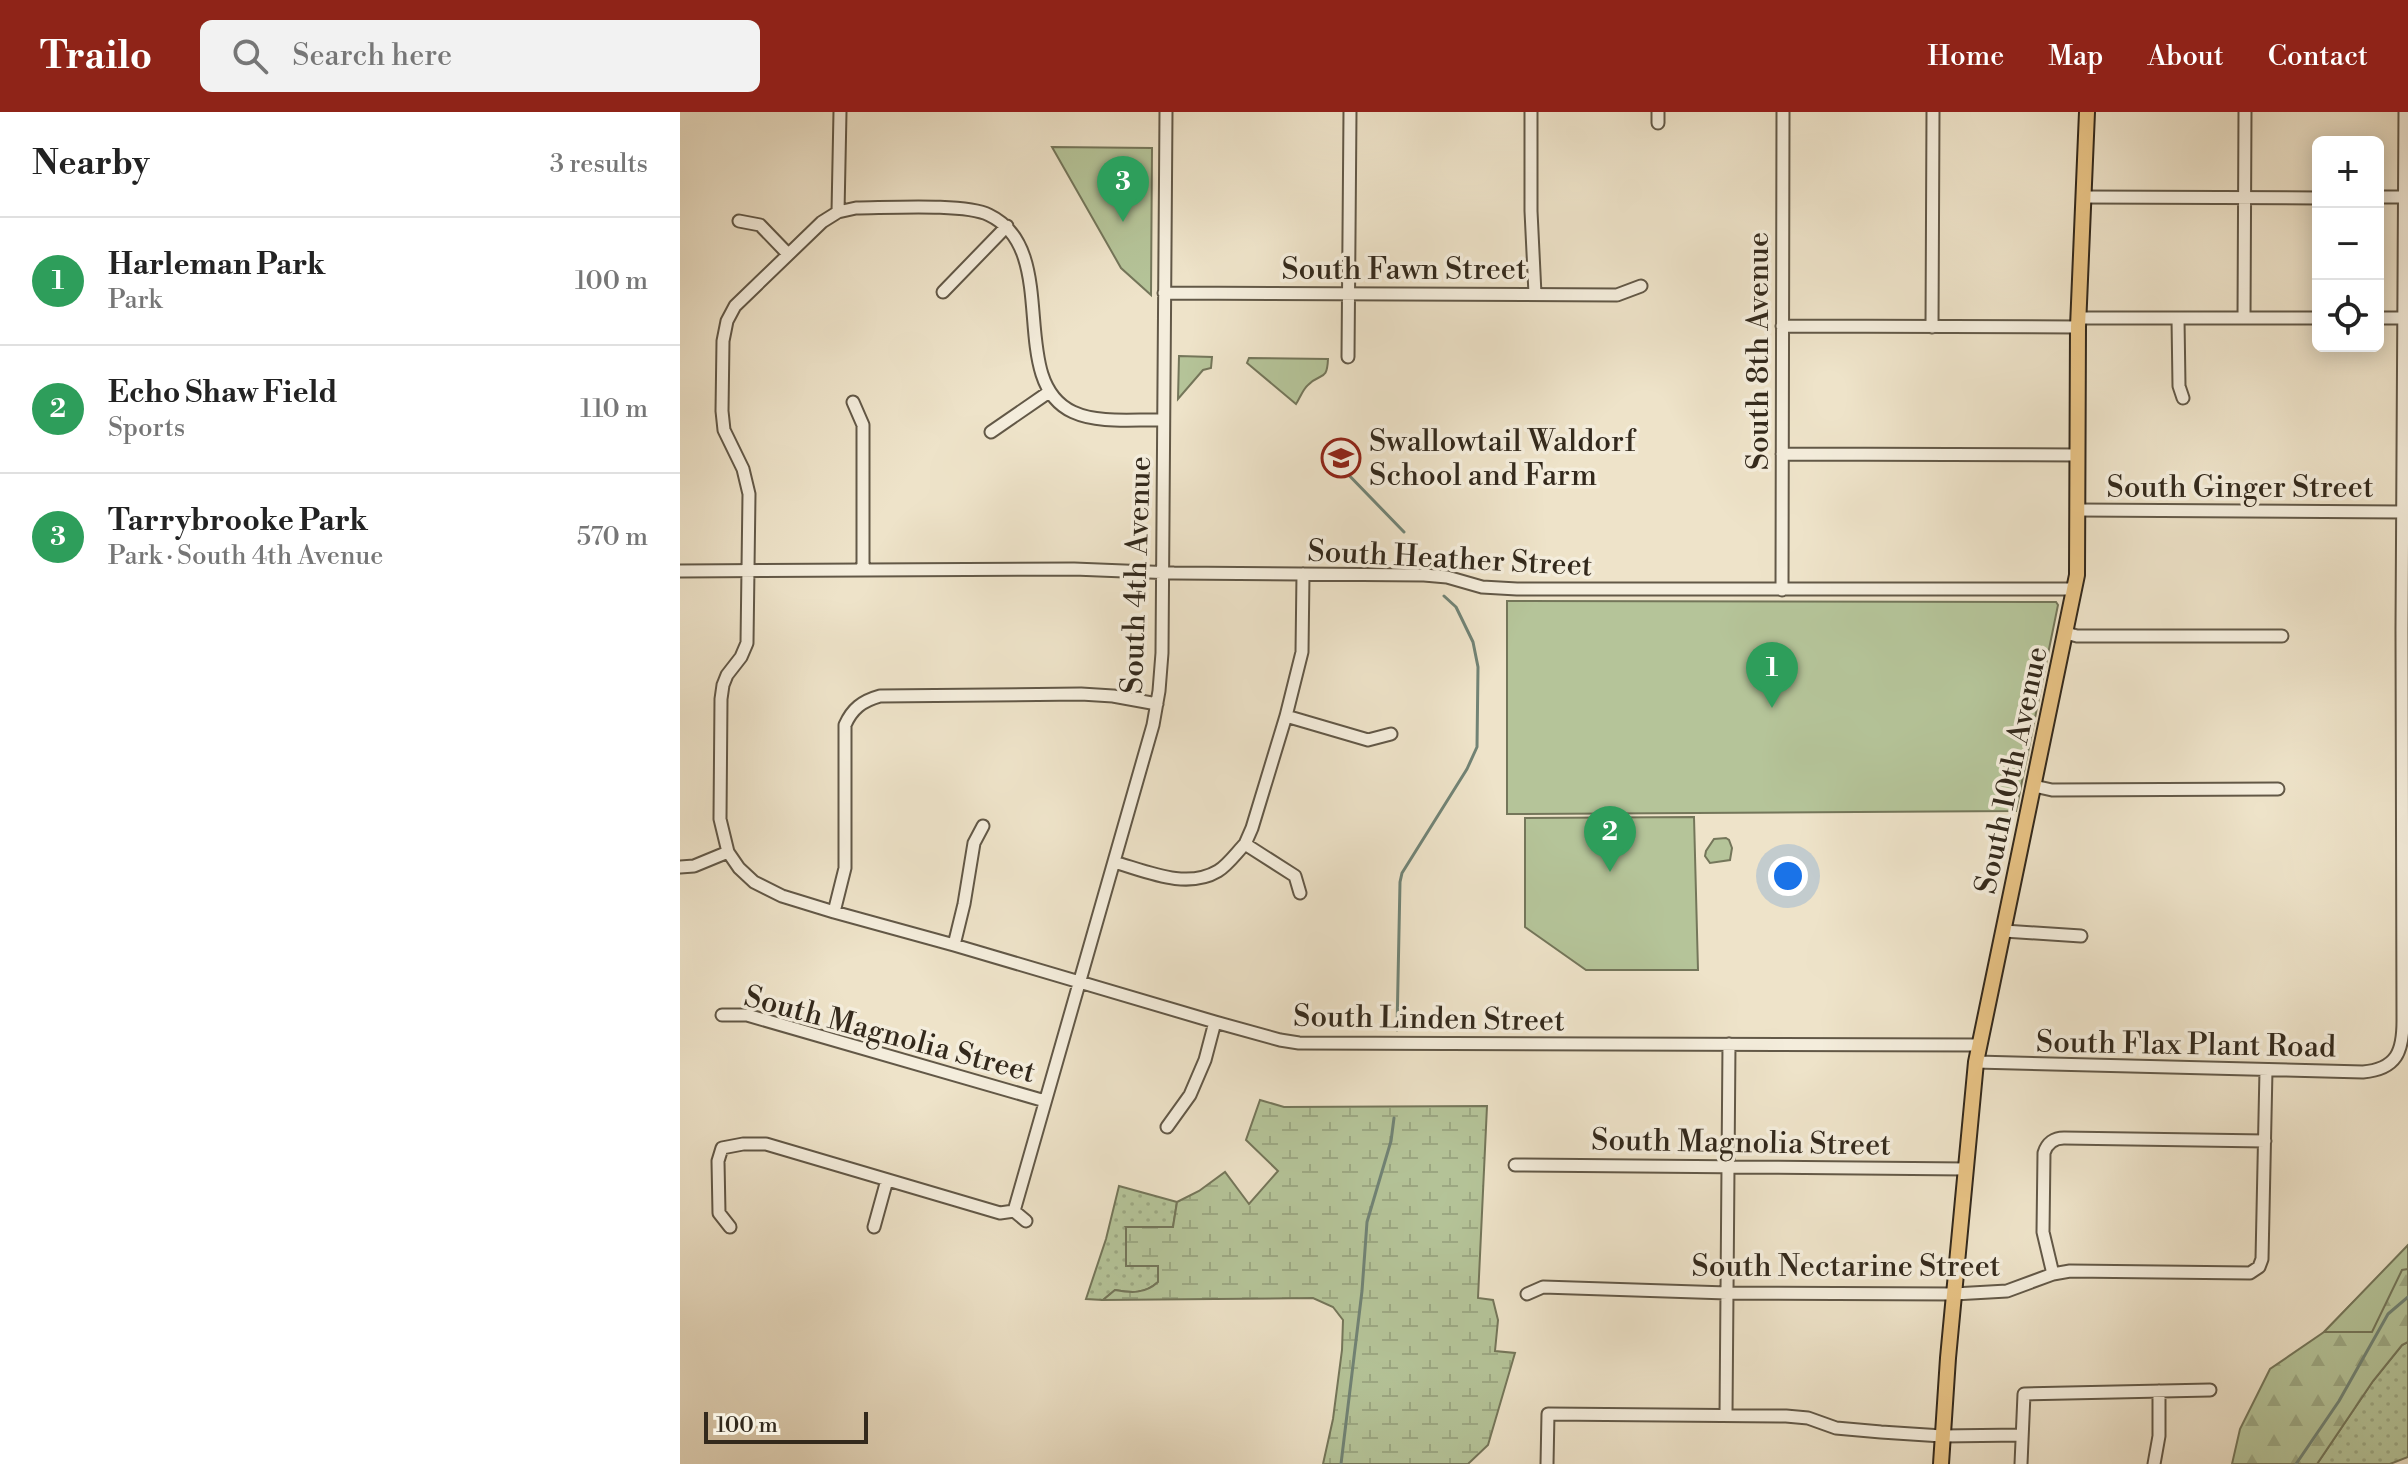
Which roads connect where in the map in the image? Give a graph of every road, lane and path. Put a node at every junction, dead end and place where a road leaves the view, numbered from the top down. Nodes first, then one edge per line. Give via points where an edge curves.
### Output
1 (840, 112) edge
2 (1166, 112) edge
3 (1350, 112) edge
4 (1531, 112) edge
5 (1783, 112) edge
6 (1933, 112) edge
7 (2087, 112) edge
8 (2245, 112) edge
9 (2405, 112) edge
10 (2083, 197) junction
11 (2384, 197) edge
12 (2406, 197) junction
13 (2312, 198) edge
14 (2244, 199) junction
15 (838, 212) junction
16 (739, 221) dead end
17 (1007, 226) junction
18 (2406, 248) edge
19 (788, 254) junction
20 (1641, 286) dead end
21 (943, 292) dead end
22 (1164, 293) junction
23 (1349, 293) junction
24 (1535, 294) junction
25 (2244, 318) junction
26 (2312, 318) edge
27 (2384, 318) edge
28 (2405, 318) junction
29 (2178, 319) junction
30 (2078, 322) junction
31 (1782, 326) junction
32 (1932, 327) junction
33 (1348, 357) dead end
34 (1049, 392) junction
35 (2183, 398) dead end
36 (853, 402) dead end
37 (1163, 420) junction
38 (991, 432) dead end
39 (1782, 454) junction
40 (2078, 455) junction
41 (2405, 491) edge
42 (2078, 510) junction
43 (2402, 512) junction
44 (748, 570) junction
45 (863, 570) junction
46 (680, 571) edge
47 (1163, 572) junction
48 (1303, 574) junction
49 (2075, 589) junction
50 (1782, 590) junction
51 (2405, 629) edge
52 (2066, 633) junction
53 (2282, 636) dead end
54 (1157, 704) junction
55 (2406, 705) edge
56 (1286, 716) junction
57 (1391, 734) dead end
58 (2034, 786) junction
59 (2278, 789) dead end
60 (983, 826) dead end
61 (1245, 844) junction
62 (728, 852) junction
63 (1114, 862) junction
64 (680, 867) edge
65 (2406, 880) edge
66 (1300, 893) dead end
67 (834, 912) junction
68 (2004, 931) junction
69 (2081, 936) dead end
70 (954, 945) junction
71 (1080, 982) junction
72 (722, 1015) dead end
73 (1215, 1022) junction
74 (1729, 1044) junction
75 (1979, 1045) junction
76 (1976, 1062) junction
77 (2266, 1070) junction
78 (1045, 1101) junction
79 (1167, 1127) dead end
80 (2265, 1141) junction
81 (1515, 1165) dead end
82 (1728, 1166) junction
83 (1966, 1169) junction
84 (887, 1180) junction
85 (1014, 1211) junction
86 (1026, 1221) dead end
87 (730, 1227) dead end
88 (874, 1227) dead end
89 (2053, 1274) junction
90 (1727, 1293) junction
91 (1527, 1294) dead end
92 (1954, 1294) junction
93 (2210, 1390) dead end
94 (2159, 1391) junction
95 (1726, 1415) junction
96 (2021, 1435) junction
97 (1942, 1436) junction
98 (1547, 1464) edge
99 (1941, 1464) edge
100 (2021, 1464) edge
101 (2154, 1464) edge

1 - 15 street
2 - 22 street, South 4th Avenue
3 - 23 street
4 - 24 street
5 - 31 street, South 8th Avenue
6 - 32 street
7 - 10 main road, South 10th Avenue
8 - 14 street
9 - 12 street
10 - 14 street
10 - 30 main road, South 10th Avenue
11 - 12 street
12 - 18 street
13 - 14 street
14 - 25 street
15 - 17 street via 967,209
15 - 19 street
16 - 19 street via 760,225
17 - 21 street
17 - 34 street via 1022,246 1040,369
18 - 28 street
19 - 44 street via 735,306 723,341 724,430 749,494
20 - 24 street, South Fawn Street via 1617,295
22 - 23 street, South Fawn Street
22 - 37 street, South 4th Avenue
23 - 24 street, South Fawn Street
23 - 33 street
25 - 26 street
25 - 29 street
27 - 28 street
28 - 41 street
29 - 30 street
29 - 35 street
30 - 32 street
30 - 40 main road, South 10th Avenue
31 - 32 street
31 - 39 street, South 8th Avenue
34 - 37 street via 1071,411 1094,418
34 - 38 street
36 - 45 street via 863,425
37 - 47 street, South 4th Avenue
39 - 40 street, South Ginger Street
39 - 50 street, South 8th Avenue
40 - 42 main road, South 10th Avenue
41 - 43 street
42 - 43 street, South Ginger Street
42 - 49 main road, South 10th Avenue
43 - 51 street
44 - 45 street, South Heather Street
44 - 46 street, South Heather Street
44 - 62 street via 747,643 727,675 721,699 720,819
45 - 47 street, South Heather Street
47 - 48 street, South Heather Street
47 - 54 street, South 4th Avenue
48 - 50 street, South Heather Street via 1424,575 1517,589
48 - 56 street via 1302,652
49 - 50 street, South Heather Street
49 - 52 main road, South 10th Avenue
51 - 55 street
52 - 53 street
52 - 58 main road, South 10th Avenue
54 - 63 street, South 4th Avenue
54 - 67 street via 1066,694 894,696 857,706 845,725 845,868
55 - 65 street
56 - 57 street via 1368,740
56 - 61 street
58 - 59 street
58 - 68 main road, South 10th Avenue
60 - 70 street via 974,843
61 - 63 street via 1219,871 1195,878 1176,880
61 - 66 street via 1295,876
62 - 64 street
62 - 67 street, South Linden Street via 754,882
63 - 71 street, South 4th Avenue
65 - 77 street, South Flax Plant Road via 2403,1041 2393,1062 2363,1072
67 - 70 street, South Linden Street
68 - 69 street
68 - 75 main road, South 10th Avenue
70 - 71 street, South Linden Street
71 - 73 street, South Linden Street
71 - 78 street, South 4th Avenue
72 - 78 street, South Magnolia Street via 747,1015
73 - 74 street, South Linden Street via 1317,1044
73 - 79 street via 1190,1095
74 - 75 street, South Linden Street
74 - 82 street
75 - 76 main road, South 10th Avenue
76 - 77 street, South Flax Plant Road
76 - 83 main road, South 10th Avenue
77 - 80 street
78 - 85 street, South 4th Avenue
80 - 89 street, South Nectarine Street via 2263,1257 2257,1269 2247,1274
80 - 89 street via 2059,1138 2044,1153 2043,1232
81 - 82 street, South Magnolia Street
82 - 83 street, South Magnolia Street
82 - 90 street
83 - 92 main road, South 10th Avenue
84 - 85 street via 1000,1213
84 - 87 street via 766,1144 722,1148 719,1213
84 - 88 street
85 - 86 street
89 - 92 street, South Nectarine Street via 2014,1290
90 - 91 street, South Nectarine Street via 1543,1287
90 - 92 street, South Nectarine Street
90 - 95 street
92 - 97 main road, South 10th Avenue
93 - 94 street
94 - 96 street via 2024,1394
94 - 101 street
95 - 97 street via 1808,1418 1836,1428
95 - 98 street via 1548,1414
96 - 97 street
96 - 100 street
97 - 99 main road, South 10th Avenue

